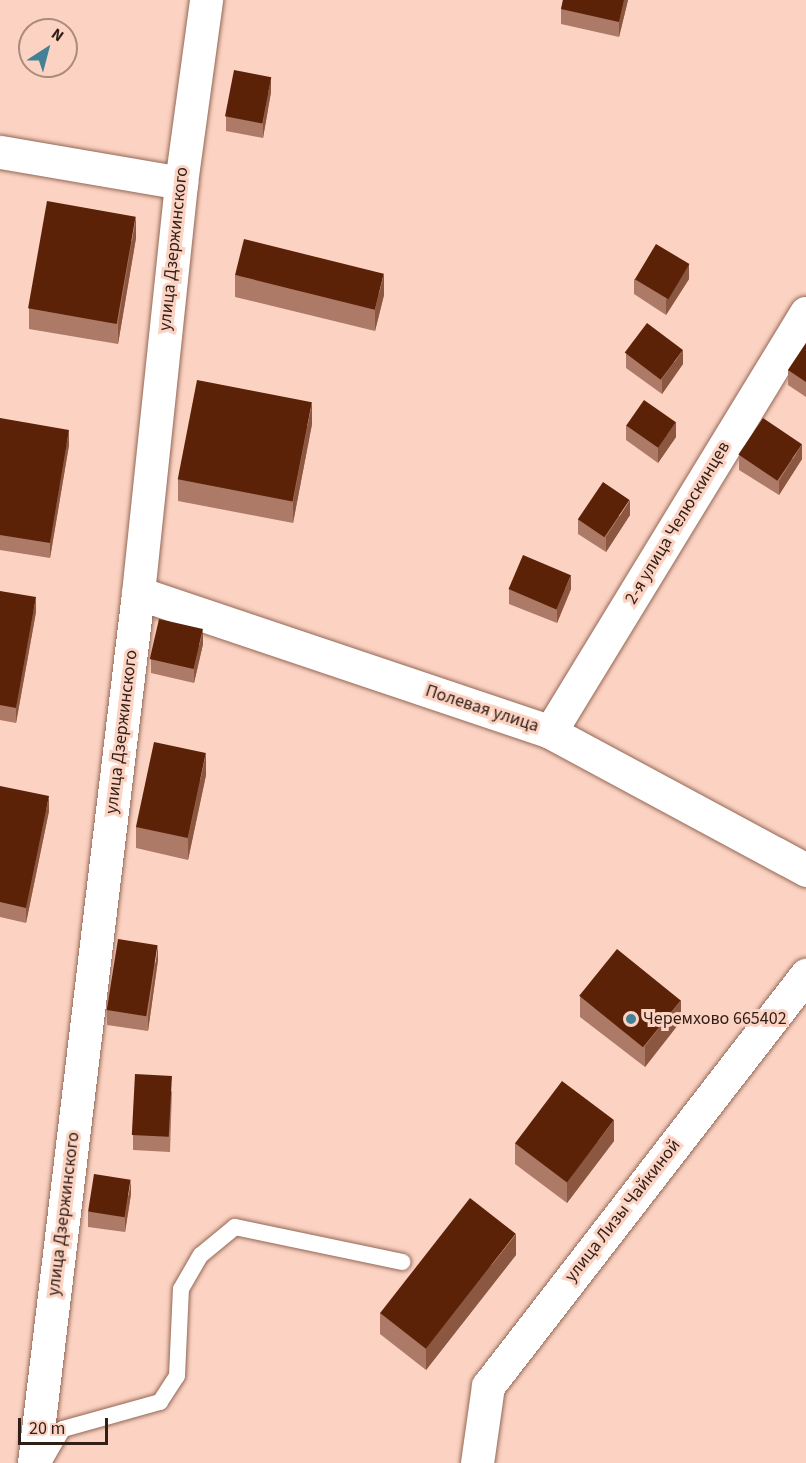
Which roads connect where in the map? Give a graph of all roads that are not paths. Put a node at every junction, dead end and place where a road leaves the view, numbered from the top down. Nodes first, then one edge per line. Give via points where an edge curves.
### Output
1 (206, 0) edge
2 (0, 152) edge
3 (180, 183) junction
4 (806, 313) edge
5 (138, 593) junction
6 (550, 732) junction
7 (806, 870) edge
8 (806, 975) edge
9 (402, 1262) dead end
10 (34, 1463) edge
11 (43, 1463) edge
12 (477, 1463) edge

1 - 3 street, улица Дзержинского
2 - 3 street
3 - 5 street, улица Дзержинского
4 - 6 street, 2-я улица Челюскинцев
5 - 6 street, Полевая улица
5 - 10 street, улица Дзержинского
6 - 7 street, Полевая улица
8 - 12 street, улица Лизы Чайкиной via 488,1386
9 - 11 lane via 235,1227 201,1255 180,1289 177,1376 160,1402 63,1429

